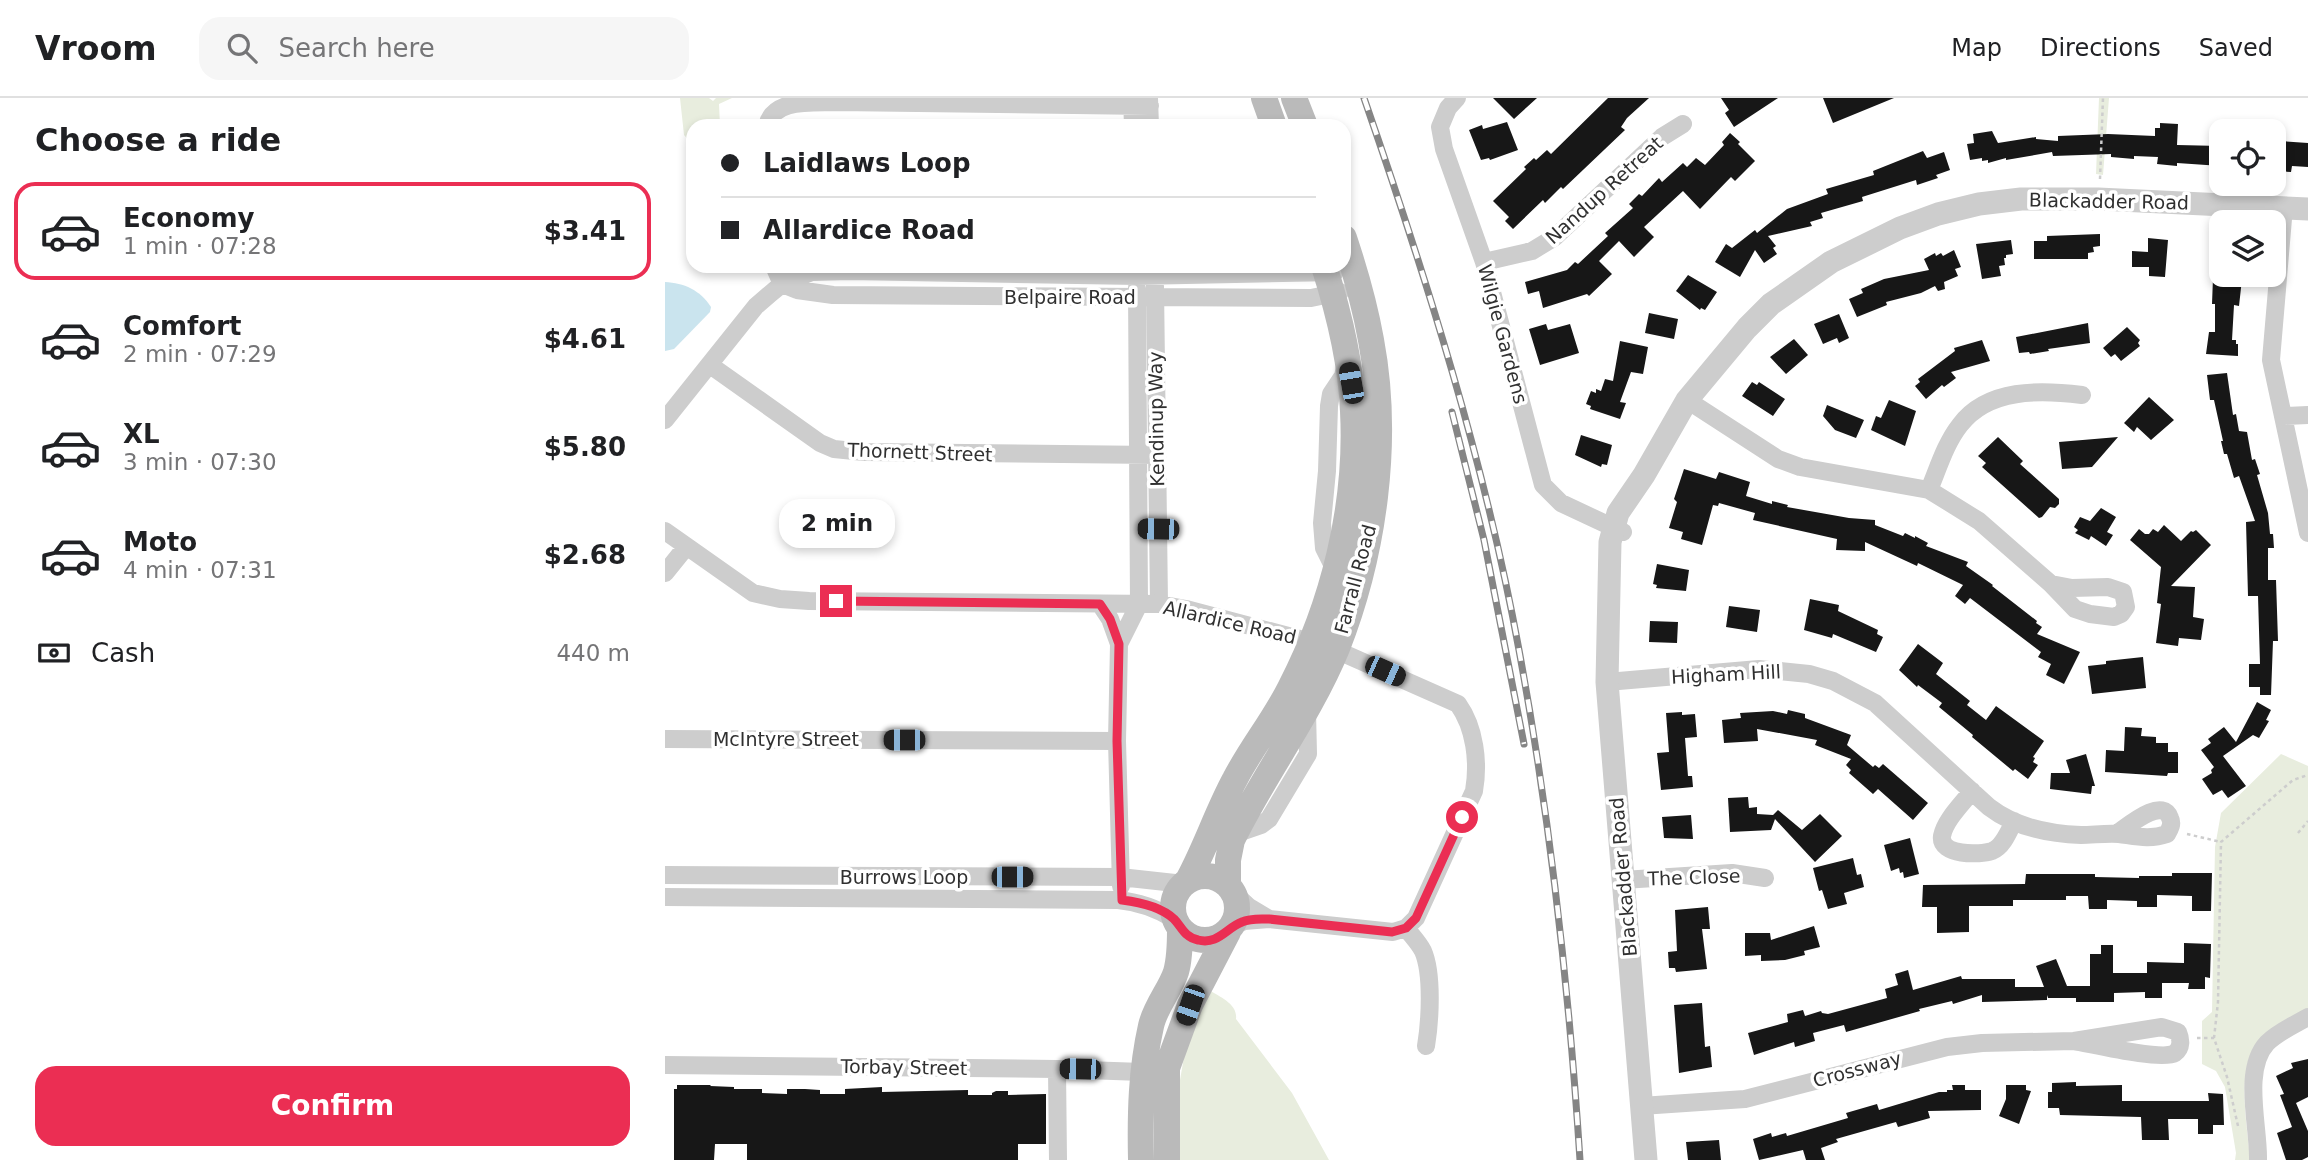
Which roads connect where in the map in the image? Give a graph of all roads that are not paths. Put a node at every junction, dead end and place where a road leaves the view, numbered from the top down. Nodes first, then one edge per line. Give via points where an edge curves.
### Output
1 (1294, 98) edge
2 (837, 100) edge
3 (1446, 101) edge
4 (1141, 102) edge
5 (769, 119) edge
6 (1135, 119) edge
7 (1147, 119) edge
8 (1302, 119) edge
9 (1683, 124) dead end
10 (2284, 207) junction
11 (2308, 209) edge
12 (1351, 261) edge
13 (1484, 262) junction
14 (777, 273) edge
15 (810, 273) edge
16 (1146, 273) edge
17 (1198, 273) edge
18 (1356, 277) junction
19 (1328, 278) edge
20 (782, 284) junction
21 (1146, 298) junction
22 (710, 365) junction
23 (2082, 395) dead end
24 (1687, 400) junction
25 (667, 414) edge
26 (2308, 415) edge
27 (2284, 416) junction
28 (1147, 456) junction
29 (1929, 490) junction
30 (1149, 529) junction
31 (1619, 530) junction
32 (665, 531) edge
33 (2308, 533) edge
34 (686, 547) junction
35 (665, 573) edge
36 (2051, 584) dead end
37 (1100, 604) junction
38 (1139, 604) junction
39 (1159, 604) junction
40 (1119, 644) junction
41 (1324, 646) junction
42 (1607, 682) junction
43 (665, 739) edge
44 (1117, 741) junction
45 (1972, 791) junction
46 (2014, 821) junction
47 (2116, 834) junction
48 (665, 875) edge
49 (773, 875) junction
50 (852, 877) junction
51 (932, 877) junction
52 (1012, 877) junction
53 (1120, 877) junction
54 (1765, 877) dead end
55 (1623, 880) junction
56 (1186, 882) junction
57 (1231, 889) junction
58 (665, 897) edge
59 (773, 898) junction
60 (854, 899) junction
61 (932, 899) junction
62 (1013, 899) junction
63 (1122, 900) junction
64 (1269, 919) junction
65 (1177, 924) junction
66 (1406, 928) junction
67 (1230, 930) junction
68 (2308, 1017) edge
69 (2074, 1041) junction
70 (1426, 1046) dead end
71 (665, 1065) edge
72 (1057, 1069) junction
73 (1142, 1072) junction
74 (1641, 1106) junction
75 (1058, 1160) edge
76 (1140, 1160) edge
77 (1167, 1160) edge
78 (1646, 1160) edge
79 (2258, 1160) edge

1 - 8 main road
2 - 4 street
2 - 5 street via 787,104 770,113
3 - 13 street, Wilgie Gardens via 1440,127 1444,149
4 - 6 street
4 - 7 street
9 - 13 street, Nandup Retreat via 1662,137 1555,237 1532,251
10 - 11 street, Blackadder Road
10 - 24 street, Blackadder Road via 2064,198 1979,204 1938,214 1831,262 1771,304
10 - 27 street via 2271,360
12 - 18 main road, Farrall Road
13 - 31 street, Wilgie Gardens via 1543,485 1561,503
14 - 20 street
15 - 20 street, Belpaire Road
16 - 21 street, Kendinup Way
17 - 19 street, Belpaire Road
18 - 19 street, Belpaire Road
18 - 41 main road, Farrall Road via 1372,342 1377,478 1366,554
19 - 21 street, Belpaire Road via 1311,298
19 - 41 main road, Farrall Road via 1347,358 1353,414 1351,473
20 - 21 street, Belpaire Road via 833,295
20 - 22 street, Belpaire Road via 756,306
21 - 28 street, Kendinup Way
22 - 25 street, Belpaire Road
22 - 28 street, Thornett Street via 807,435 834,449
23 - 29 street via 2017,394 1975,409 1948,443
24 - 29 street via 1800,467
24 - 31 street, Blackadder Road
26 - 27 street
27 - 33 street
28 - 30 street, Kendinup Way
29 - 36 street via 1979,521
30 - 38 street, Kendinup Way
30 - 39 street, Kendinup Way
31 - 42 street, Blackadder Road
32 - 34 street, Allardice Road
34 - 35 street
34 - 37 street, Allardice Road via 753,593 780,599
37 - 38 street, Allardice Road
37 - 40 street
38 - 39 street, Allardice Road
38 - 40 street
39 - 41 street, Allardice Road
40 - 44 street
41 - 56 main road, Farrall Road via 1289,690 1235,778
41 - 57 main road, Farrall Road via 1307,708 1235,834 1228,860
41 - 66 street, Allardice Road via 1458,704 1472,731 1474,791 1416,918
42 - 45 street, Higham Hill via 1759,669 1833,681 1875,703
42 - 55 street, Blackadder Road
43 - 44 street, McIntyre Street
44 - 53 street
45 - 46 street, Higham Hill
45 - 46 street via 1949,822 1941,838 1943,845 1972,853 1992,851
46 - 47 street, Higham Hill via 2053,832
47 - 47 street, Higham Hill via 2159,810 2170,817 2170,830 2159,837
48 - 49 street, Burrows Loop
49 - 50 street, Burrows Loop
49 - 59 street
50 - 51 street, Burrows Loop
50 - 60 street
51 - 52 street, Burrows Loop
51 - 61 street
52 - 53 street, Burrows Loop
52 - 62 street
53 - 56 street, Burrows Loop
53 - 63 street
54 - 55 street, The Close via 1732,873
55 - 74 street, Blackadder Road
56 - 57 main road via 1210,876
56 - 65 main road via 1174,897
57 - 64 street
57 - 67 main road via 1238,914
58 - 59 street, Burrows Loop
59 - 60 street, Burrows Loop
60 - 61 street, Burrows Loop
61 - 62 street, Burrows Loop
62 - 63 street, Burrows Loop
63 - 65 street, Burrows Loop via 1157,909
64 - 66 street via 1392,932
64 - 67 street via 1244,921
65 - 67 main road via 1198,940 1209,941
65 - 73 main road via 1176,972 1151,1023
66 - 70 street via 1426,959 1431,1017
67 - 77 main road via 1190,1005 1167,1068
68 - 79 street via 2273,1038 2256,1060 2253,1093
69 - 69 street, Crossway via 2162,1027 2178,1032 2181,1038 2175,1053 2157,1056
69 - 74 street, Crossway via 1947,1047 1745,1099
71 - 72 street, Torbay Street
72 - 73 street, Torbay Street
72 - 75 street
73 - 76 main road
74 - 78 street, Blackadder Road

